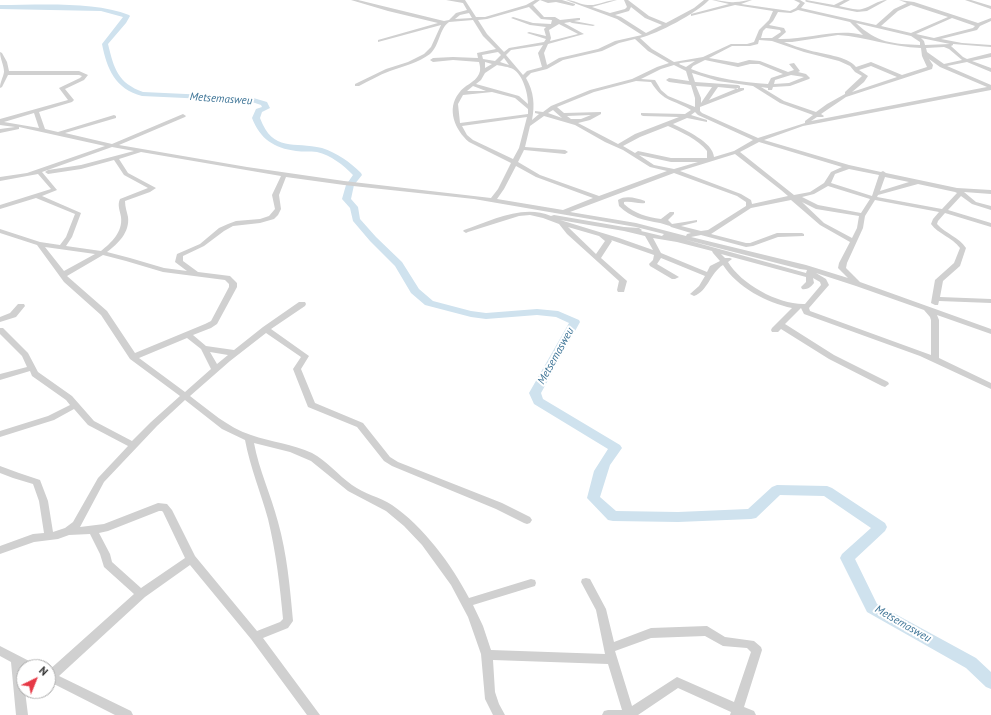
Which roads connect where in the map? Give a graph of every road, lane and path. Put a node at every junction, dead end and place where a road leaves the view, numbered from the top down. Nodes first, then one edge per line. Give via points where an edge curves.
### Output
1 (353, 0) edge
2 (448, 0) edge
3 (538, 0) edge
4 (542, 0) edge
5 (558, 0) edge
6 (571, 0) edge
7 (609, 0) edge
8 (614, 0) edge
9 (707, 0) edge
10 (714, 0) edge
11 (750, 0) edge
12 (796, 0) edge
13 (848, 0) edge
14 (885, 0) edge
15 (901, 0) edge
16 (919, 0) edge
17 (967, 0) edge
18 (463, 1) edge
19 (806, 1) edge
20 (628, 3) edge
21 (912, 3) junction
22 (734, 5) junction
23 (530, 6) junction
24 (585, 7) junction
25 (833, 7) junction
26 (991, 8) edge
27 (798, 9) junction
28 (627, 10) junction
29 (776, 10) junction
30 (469, 11) junction
31 (638, 11) junction
32 (610, 15) junction
33 (953, 16) junction
34 (513, 18) dead end
35 (557, 19) junction
36 (578, 19) dead end
37 (678, 19) junction
38 (991, 19) edge
39 (476, 20) junction
40 (568, 21) junction
41 (448, 22) junction
42 (532, 22) junction
43 (852, 22) junction
44 (978, 24) junction
45 (552, 25) junction
46 (593, 25) dead end
47 (667, 25) junction
48 (764, 26) junction
49 (877, 27) junction
50 (546, 30) junction
51 (957, 32) junction
52 (646, 35) junction
53 (538, 36) junction
54 (915, 36) junction
55 (637, 38) junction
56 (759, 39) junction
57 (773, 40) junction
58 (877, 40) junction
59 (380, 41) dead end
60 (548, 41) junction
61 (617, 42) junction
62 (531, 43) dead end
63 (954, 43) junction
64 (540, 44) junction
65 (962, 44) junction
66 (643, 45) junction
67 (926, 45) junction
68 (946, 46) junction
69 (991, 46) edge
70 (502, 52) junction
71 (0, 55) edge
72 (991, 56) edge
73 (704, 58) junction
74 (433, 60) dead end
75 (966, 60) junction
76 (482, 62) junction
77 (496, 63) junction
78 (674, 63) junction
79 (792, 64) dead end
80 (943, 66) junction
81 (514, 68) junction
82 (545, 68) junction
83 (930, 68) junction
84 (856, 69) junction
85 (688, 70) junction
86 (991, 70) edge
87 (483, 72) junction
88 (7, 73) junction
89 (789, 74) junction
90 (645, 75) junction
91 (690, 77) junction
92 (711, 77) junction
93 (902, 77) junction
94 (522, 78) junction
95 (721, 79) junction
96 (634, 80) junction
97 (661, 81) junction
98 (472, 84) junction
99 (694, 84) junction
100 (357, 85) dead end
101 (710, 85) junction
102 (751, 85) junction
103 (770, 85) junction
104 (0, 86) edge
105 (716, 86) junction
106 (991, 87) edge
107 (493, 92) junction
108 (461, 93) junction
109 (769, 93) junction
110 (846, 95) junction
111 (553, 107) junction
112 (699, 108) junction
113 (36, 111) junction
114 (532, 112) junction
115 (544, 114) junction
116 (643, 114) dead end
117 (563, 115) junction
118 (817, 115) junction
119 (183, 116) dead end
120 (114, 117) dead end
121 (684, 117) junction
122 (835, 118) junction
123 (569, 121) junction
124 (0, 122) edge
125 (668, 124) junction
126 (458, 125) junction
127 (722, 125) junction
128 (802, 125) junction
129 (24, 126) junction
130 (527, 126) junction
131 (43, 130) junction
132 (0, 131) edge
133 (59, 134) junction
134 (758, 140) junction
135 (111, 146) junction
136 (618, 146) junction
137 (522, 148) junction
138 (709, 150) junction
139 (140, 151) junction
140 (565, 152) dead end
141 (630, 152) junction
142 (736, 152) junction
143 (722, 156) junction
144 (116, 158) junction
145 (710, 160) junction
146 (514, 162) junction
147 (831, 162) junction
148 (652, 166) junction
149 (848, 167) junction
150 (674, 171) junction
151 (40, 173) junction
152 (833, 173) junction
153 (883, 173) junction
154 (30, 174) junction
155 (284, 175) junction
156 (661, 175) junction
157 (900, 177) junction
158 (0, 179) edge
159 (880, 182) junction
160 (921, 182) junction
161 (827, 184) junction
162 (783, 189) junction
163 (959, 192) junction
164 (991, 192) edge
165 (37, 196) junction
166 (874, 196) junction
167 (598, 198) junction
168 (796, 198) junction
169 (493, 200) junction
170 (887, 201) junction
171 (643, 202) dead end
172 (770, 202) junction
173 (869, 205) junction
174 (0, 207) edge
175 (748, 207) junction
176 (816, 207) junction
177 (991, 208) edge
178 (944, 211) junction
179 (565, 212) junction
180 (672, 213) dead end
181 (863, 215) junction
182 (545, 216) junction
183 (818, 220) junction
184 (695, 221) dead end
185 (665, 222) junction
186 (561, 223) junction
187 (991, 225) edge
188 (673, 226) junction
189 (0, 230) edge
190 (466, 231) dead end
191 (648, 232) junction
192 (599, 234) junction
193 (705, 234) junction
194 (802, 235) dead end
195 (683, 236) junction
196 (38, 244) junction
197 (851, 244) junction
198 (62, 247) junction
199 (709, 248) junction
200 (102, 253) junction
201 (659, 255) junction
202 (738, 256) junction
203 (597, 258) junction
204 (724, 261) junction
205 (803, 268) junction
206 (197, 274) junction
207 (63, 275) junction
208 (709, 275) junction
209 (810, 275) junction
210 (675, 278) dead end
211 (858, 284) junction
212 (805, 287) dead end
213 (621, 290) dead end
214 (694, 294) dead end
215 (936, 299) junction
216 (991, 301) edge
217 (302, 304) dead end
218 (21, 306) dead end
219 (807, 306) junction
220 (798, 307) junction
221 (928, 309) junction
222 (0, 320) edge
223 (266, 329) junction
224 (0, 330) edge
225 (991, 332) edge
226 (188, 335) junction
227 (204, 348) junction
228 (234, 353) junction
229 (133, 357) junction
230 (935, 360) junction
231 (32, 368) junction
232 (215, 368) junction
233 (0, 377) edge
234 (885, 384) dead end
235 (991, 386) edge
236 (185, 396) junction
237 (76, 405) junction
238 (0, 434) edge
239 (249, 438) junction
240 (134, 446) junction
241 (0, 469) edge
242 (527, 520) dead end
243 (93, 530) junction
244 (68, 531) junction
245 (49, 535) junction
246 (0, 550) edge
247 (191, 558) junction
248 (586, 582) dead end
249 (531, 583) dead end
250 (141, 594) junction
251 (466, 603) junction
252 (256, 636) junction
253 (0, 651) edge
254 (612, 654) junction
255 (486, 655) junction
256 (16, 659) edge
257 (56, 670) edge
258 (56, 680) edge
259 (20, 699) edge
260 (737, 713) edge
261 (22, 715) edge
262 (127, 715) edge
263 (314, 715) edge
264 (499, 715) edge
265 (608, 715) edge
266 (629, 715) edge
267 (750, 715) edge

1 - 41 street via 426,19
2 - 18 street
3 - 23 street
4 - 5 street
5 - 24 street
6 - 24 street
7 - 8 street
8 - 20 street
8 - 24 street
9 - 37 street via 700,7
10 - 22 street
11 - 22 street
12 - 19 street
13 - 25 street
14 - 25 street via 865,10
15 - 21 street
16 - 21 street
17 - 26 street
18 - 30 street
19 - 25 street
19 - 27 street
20 - 28 street
20 - 31 street
21 - 33 street
21 - 49 street via 897,9
22 - 29 street
22 - 37 street
23 - 35 street via 543,18
23 - 39 street
24 - 32 street
27 - 29 street via 791,12
27 - 43 street
28 - 31 street
28 - 32 street
29 - 48 street via 771,21
30 - 39 street
30 - 41 street
31 - 47 street
32 - 52 street
33 - 44 street
33 - 54 street
34 - 42 street
35 - 40 street
35 - 45 street
35 - 60 street via 582,34
36 - 40 street
37 - 47 street
38 - 44 street
39 - 41 street
39 - 70 street via 485,35
40 - 46 street
41 - 59 street
41 - 100 street via 442,26 435,45 428,53 413,62
42 - 45 street
42 - 50 street
43 - 49 street
43 - 58 street via 867,36
44 - 51 street via 975,29
45 - 50 street
47 - 52 street
48 - 56 street
48 - 57 street via 782,29 784,32
49 - 54 street
50 - 53 street
50 - 60 street
51 - 63 street via 951,40
51 - 67 street
52 - 55 street
53 - 60 street
53 - 62 street
53 - 64 street
54 - 67 street
54 - 67 street
55 - 61 street
55 - 66 street
56 - 57 street
56 - 73 street via 752,45 730,45
57 - 58 street via 792,41 838,34
57 - 84 street via 841,60
58 - 67 street via 901,45
60 - 64 street
60 - 82 street via 541,53
61 - 66 street
61 - 82 street via 600,50 562,59
63 - 65 street
63 - 67 street
64 - 70 street
65 - 68 street
65 - 69 street
66 - 78 street
67 - 68 street
67 - 68 street
67 - 80 street
67 - 83 street via 925,57
68 - 75 street
70 - 76 street via 479,54
70 - 77 street
70 - 81 street
71 - 88 street via 6,62
72 - 75 street
73 - 78 street
73 - 85 street via 691,65
73 - 89 street via 738,64 760,63
74 - 76 street
75 - 80 street
75 - 86 street
76 - 77 street
76 - 87 street
77 - 81 street
77 - 87 street
78 - 85 street
78 - 90 street
79 - 89 street via 797,71
80 - 83 street
80 - 106 street
81 - 94 street
82 - 94 street via 529,72
83 - 93 street
84 - 93 street via 871,64
84 - 110 street via 865,77
85 - 91 street
85 - 92 street
87 - 98 street
88 - 104 street
88 - 113 street via 85,75 82,79 62,88 72,100
89 - 103 street via 773,79
89 - 103 street via 804,75 807,78 784,85
90 - 96 street
90 - 97 street
91 - 92 street
91 - 97 street
91 - 99 street
92 - 95 street
93 - 110 street
94 - 114 street via 530,91
95 - 101 street
95 - 102 street
96 - 97 street
96 - 111 street via 586,93
97 - 99 street
97 - 112 street via 661,93 666,97
98 - 107 street
98 - 108 street
99 - 101 street
99 - 112 street
101 - 105 street
102 - 103 street
102 - 105 street
102 - 109 street
102 - 112 street
103 - 109 street
105 - 112 street
106 - 122 street
107 - 108 street
107 - 114 street via 517,97
108 - 126 street via 454,106
109 - 118 street via 782,102
110 - 118 street
111 - 114 street
111 - 115 street
111 - 117 street
112 - 121 street
112 - 127 street via 703,116
113 - 124 street
113 - 131 street
114 - 115 street
114 - 126 street
114 - 130 street
115 - 123 street
115 - 130 street
116 - 121 street
117 - 123 street
117 - 123 street via 599,114 579,122
118 - 122 street
118 - 128 street
119 - 135 street
120 - 133 street
121 - 125 street
121 - 127 street via 690,116
122 - 128 street
123 - 136 street
124 - 129 street
125 - 136 street via 645,131
125 - 138 street
126 - 146 street via 471,141
127 - 134 street
128 - 134 street
129 - 131 street
129 - 132 street
130 - 137 street
131 - 133 street
133 - 135 street
134 - 142 street
134 - 147 street
135 - 139 street
135 - 154 street
136 - 141 street
137 - 140 street
137 - 146 street
138 - 143 street
138 - 145 street
139 - 144 street
139 - 155 street
141 - 145 street via 661,159
141 - 148 street
142 - 143 street
142 - 162 street
143 - 145 street
144 - 151 street via 81,167
144 - 200 street via 126,174 153,188 122,200 124,228 115,243
145 - 150 street
146 - 167 street via 538,176
146 - 169 street via 501,190
147 - 149 street
147 - 152 street
148 - 150 street
148 - 156 street
149 - 152 street
149 - 153 street
150 - 156 street
150 - 175 street via 739,195 749,201
151 - 154 street
151 - 165 street via 54,189
152 - 161 street
153 - 157 street
153 - 159 street
154 - 158 street
155 - 169 street
155 - 206 street via 275,195 274,200 278,209 274,215 265,220 228,225 202,244 179,255 179,262
156 - 167 street
157 - 159 street
157 - 160 street
159 - 166 street
160 - 163 street
160 - 166 street via 907,184
161 - 166 street
161 - 168 street via 812,193
162 - 168 street
162 - 172 street via 782,195
163 - 164 street
163 - 177 street via 974,203
163 - 178 street
165 - 174 street
165 - 198 street via 78,213 69,237
166 - 170 street
166 - 173 street
167 - 179 street
168 - 172 street
168 - 176 street
168 - 183 street
169 - 179 street
170 - 173 street
170 - 178 street
171 - 185 street via 621,200 621,206 630,214 641,218
172 - 175 street
173 - 181 street
175 - 193 street
176 - 181 street
176 - 183 street
178 - 187 street
178 - 215 street via 934,224 963,248 957,264 940,280
179 - 191 street
180 - 185 street via 664,220
181 - 197 street via 860,228
182 - 186 street
182 - 190 street via 518,214
182 - 191 street
183 - 197 street
184 - 188 street
185 - 188 street
186 - 192 street
186 - 203 street via 568,233
188 - 193 street
189 - 196 street
191 - 195 street
191 - 199 street
191 - 201 street
192 - 201 street
192 - 203 street via 609,241
193 - 194 street via 746,245 777,235
193 - 195 street
195 - 205 street
196 - 198 street
196 - 207 street
197 - 211 street via 842,268
198 - 200 street
199 - 202 street
199 - 204 street
200 - 206 street via 163,270
200 - 207 street
201 - 208 street
201 - 210 street via 653,264
202 - 204 street
202 - 209 street
203 - 213 street via 623,281
204 - 208 street via 713,268
204 - 220 street via 732,273 747,285 780,302
205 - 209 street
205 - 211 street
206 - 226 street via 227,278 233,283 233,287 214,322
207 - 229 street via 104,313
208 - 214 street
209 - 212 street via 810,283
209 - 219 street via 823,281 825,285
211 - 221 street
215 - 216 street
215 - 221 street
217 - 223 street
218 - 222 street via 13,316
219 - 220 street
219 - 230 street via 807,312
220 - 234 street via 778,327 854,370
221 - 225 street
221 - 230 street via 935,320
223 - 228 street
223 - 242 street via 305,356 297,369 311,405 360,425 387,459 395,464
224 - 231 street via 25,355
226 - 227 street
226 - 229 street
227 - 228 street
227 - 232 street
228 - 232 street
229 - 236 street
230 - 235 street
231 - 233 street
231 - 237 street via 35,374
232 - 236 street
236 - 239 street via 237,434
236 - 240 street
237 - 238 street via 51,418
237 - 240 street via 92,423
239 - 251 street via 310,456 351,489 402,518 436,556
239 - 252 street via 252,458 266,496 281,556 288,621
240 - 244 street via 101,480 76,526
241 - 245 street via 36,482 41,491
243 - 244 street
243 - 247 street via 164,507 168,510
243 - 250 street via 108,564
244 - 245 street
245 - 246 street
247 - 250 street
247 - 252 street
248 - 254 street via 601,609
249 - 251 street
250 - 257 street
251 - 255 street
252 - 263 street
253 - 256 street
254 - 255 street
254 - 260 street via 651,633 707,631 723,641 752,645 757,650
254 - 266 street
255 - 264 street via 488,693
258 - 262 street
259 - 261 street
260 - 266 street via 677,682
260 - 267 street
265 - 266 street

